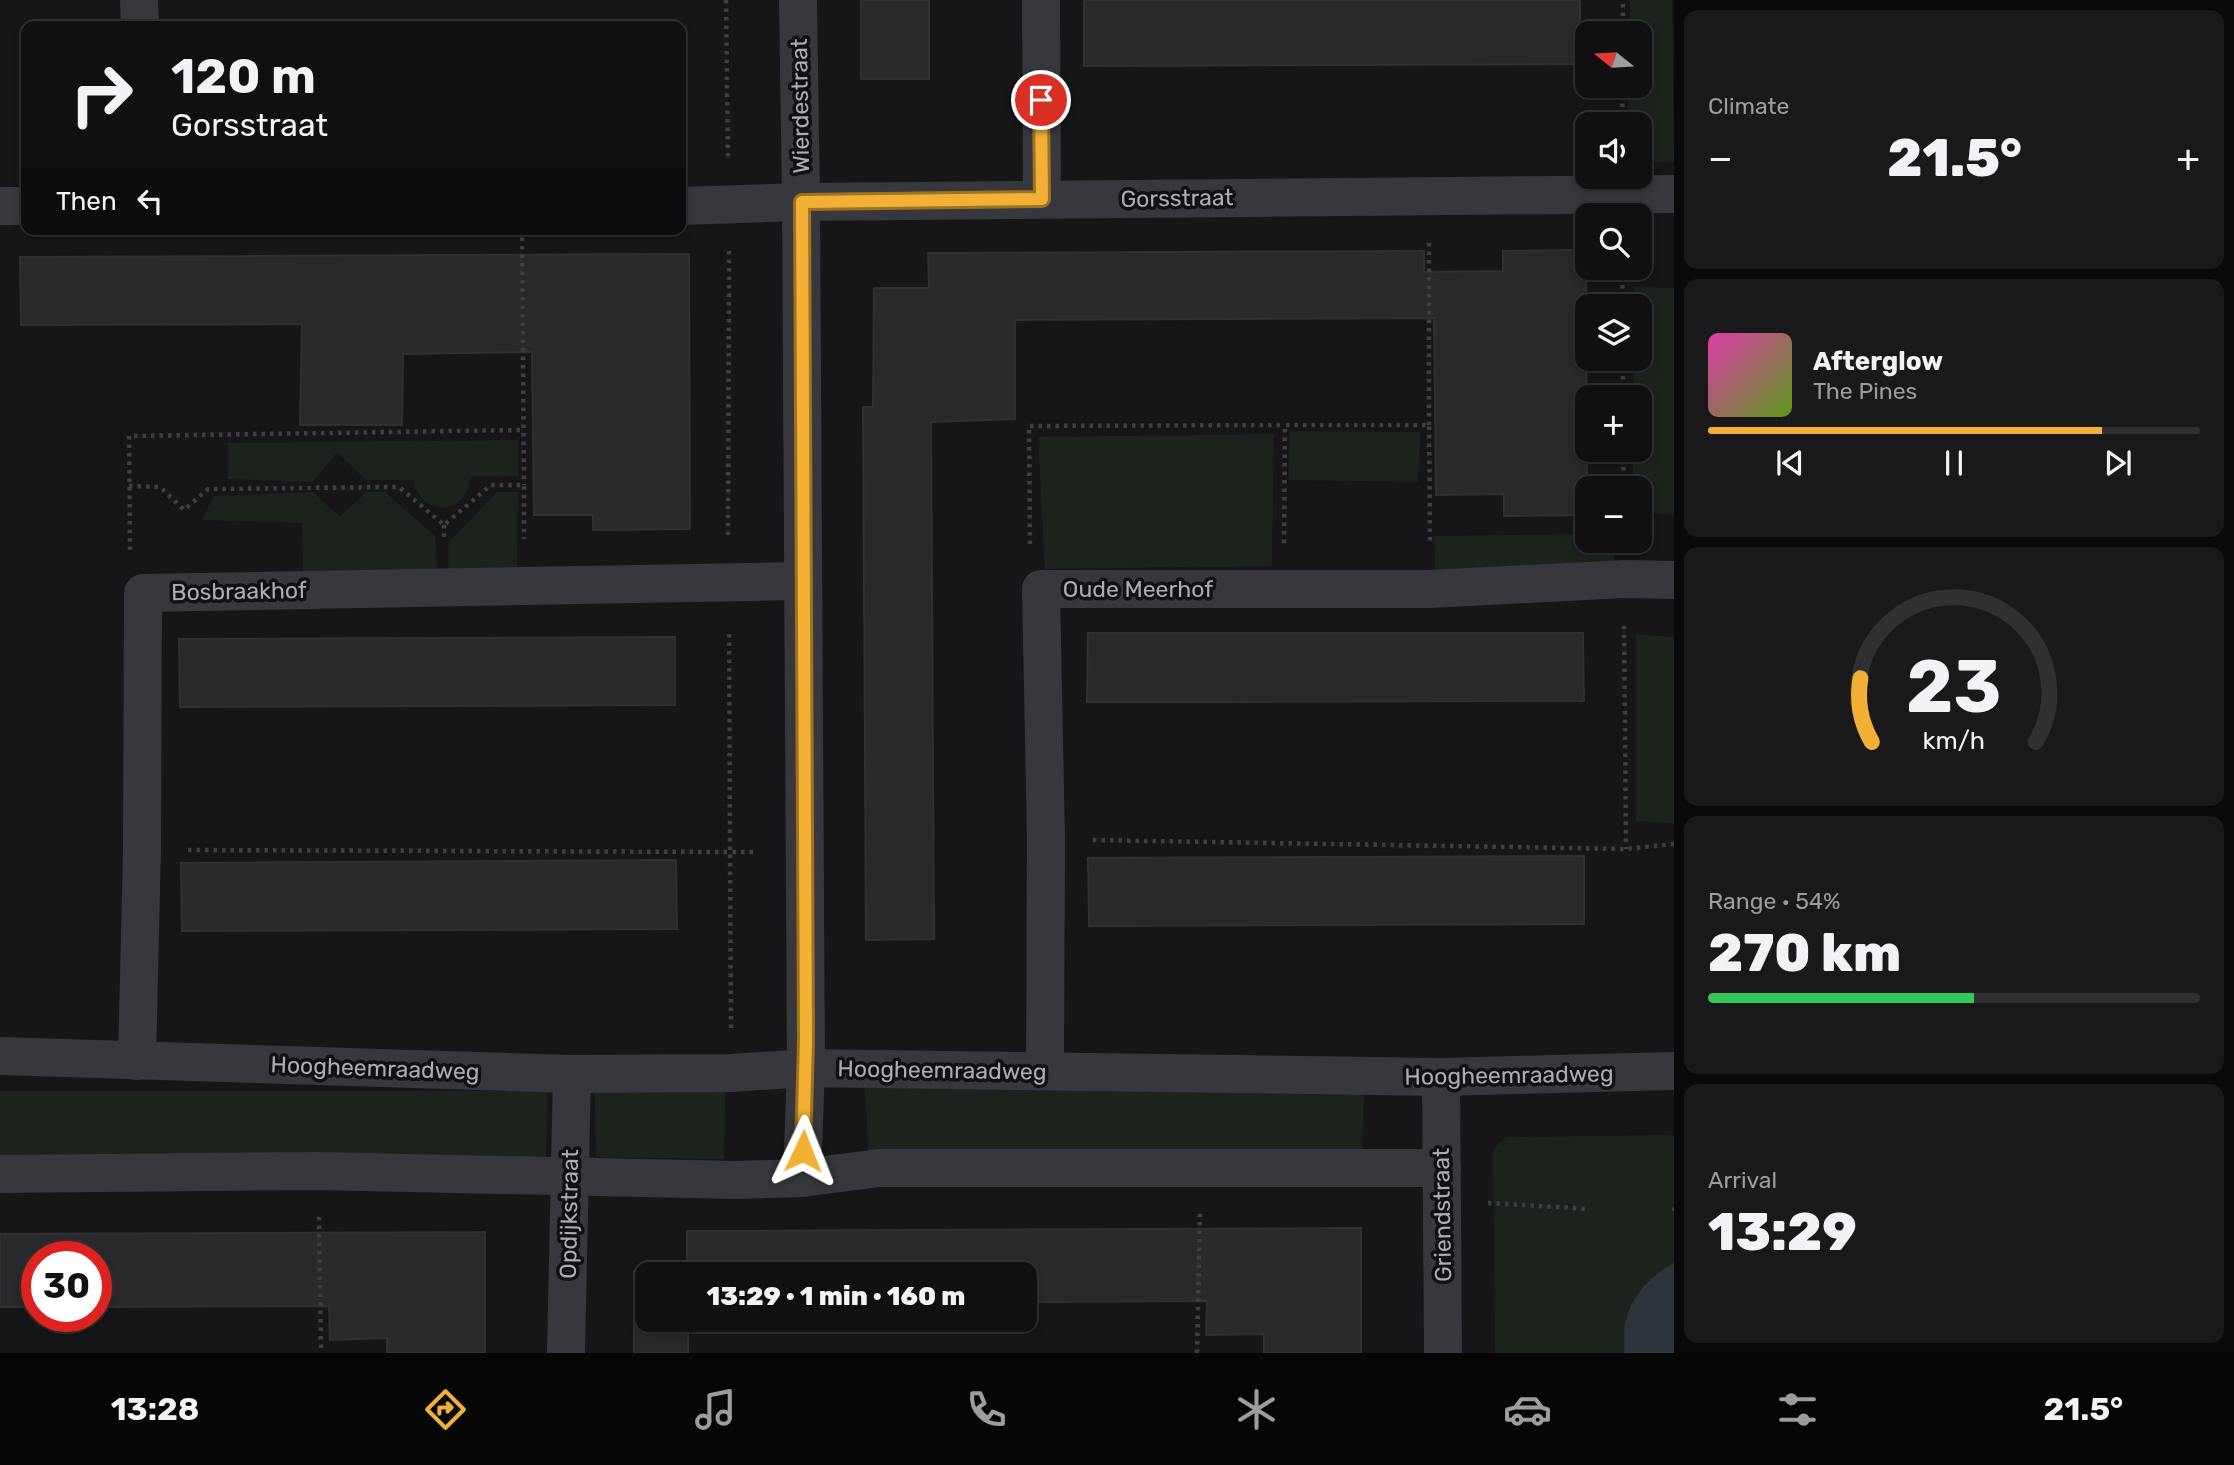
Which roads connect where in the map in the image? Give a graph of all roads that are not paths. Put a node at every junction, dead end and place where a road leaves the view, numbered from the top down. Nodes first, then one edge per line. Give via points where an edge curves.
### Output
1 (139, 0) edge
2 (798, 0) edge
3 (1041, 0) edge
4 (140, 21) edge
5 (1674, 194) edge
6 (1042, 199) junction
7 (802, 202) junction
8 (0, 206) edge
9 (21, 206) edge
10 (686, 206) edge
11 (1674, 580) edge
12 (803, 581) junction
13 (0, 1056) edge
14 (137, 1061) junction
15 (806, 1068) junction
16 (1045, 1071) junction
17 (1674, 1072) edge
18 (572, 1074) junction
19 (1441, 1077) junction
20 (0, 1174) edge
21 (570, 1175) junction
22 (802, 1178) junction
23 (1442, 1185) junction
24 (566, 1353) edge
25 (1443, 1353) edge

1 - 4 street
2 - 7 street, Wierdestraat
3 - 6 street
5 - 6 street, Gorsstraat
6 - 7 street, Gorsstraat
7 - 10 street, Gorsstraat
7 - 12 street, Wierdestraat
8 - 9 street
11 - 16 street, Oude Meerhof via 1430,589 1041,589
12 - 14 street, Bosbraakhof via 143,593
12 - 15 street, Wierdestraat
13 - 14 street, Hoogheemraadweg
14 - 18 street, Hoogheemraadweg
15 - 16 street, Hoogheemraadweg
15 - 18 street, Hoogheemraadweg
15 - 22 street, Wierdestraat
16 - 19 street, Hoogheemraadweg
17 - 19 street, Hoogheemraadweg
18 - 21 street, Opdijkstraat
19 - 23 street, Griendstraat
20 - 21 street via 318,1171
21 - 22 street
21 - 24 street, Opdijkstraat
22 - 23 street via 879,1168 1200,1168
23 - 25 street, Griendstraat

